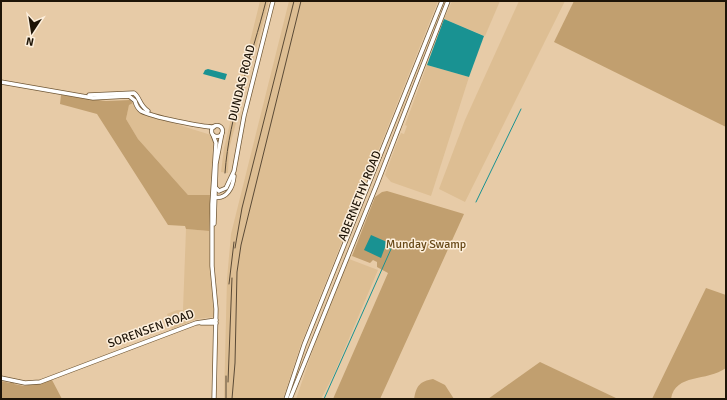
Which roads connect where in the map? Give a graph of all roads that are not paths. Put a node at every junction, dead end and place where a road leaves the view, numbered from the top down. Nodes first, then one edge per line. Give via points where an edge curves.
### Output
1 (273, 1) edge
2 (442, 1) edge
3 (448, 1) edge
4 (1, 82) edge
5 (82, 95) junction
6 (151, 113) junction
7 (197, 126) junction
8 (214, 127) junction
9 (222, 133) junction
10 (213, 135) junction
11 (217, 148) junction
12 (234, 171) junction
13 (215, 187) junction
14 (221, 191) junction
15 (226, 194) junction
16 (214, 195) junction
17 (215, 203) junction
18 (212, 232) junction
19 (216, 322) junction
20 (1, 378) edge
21 (214, 399) edge
22 (286, 399) edge
23 (290, 399) edge

1 - 12 main road, DUNDAS ROAD via 244,116
2 - 22 main road, ABERNETHY ROAD via 304,345
3 - 23 main road, ABERNETHY ROAD
4 - 5 main road
5 - 6 main road via 100,98 130,96 139,109
5 - 6 main road via 134,93 138,96 141,106
6 - 7 main road
7 - 8 main road
7 - 10 main road via 209,130
8 - 9 main road via 221,128
8 - 10 main road via 211,131
9 - 10 main road via 218,137
9 - 11 main road
10 - 11 main road
11 - 13 main road
11 - 16 main road
12 - 14 main road, DUNDAS ROAD via 228,186
12 - 15 main road, DUNDAS ROAD via 232,187
13 - 14 main road
13 - 16 main road
14 - 16 main road
15 - 16 main road
15 - 17 main road, DUNDAS ROAD
16 - 17 main road
16 - 18 main road
17 - 18 main road
18 - 19 main road
19 - 20 main road, SORENSEN ROAD via 201,321 40,382 25,383
19 - 21 main road

